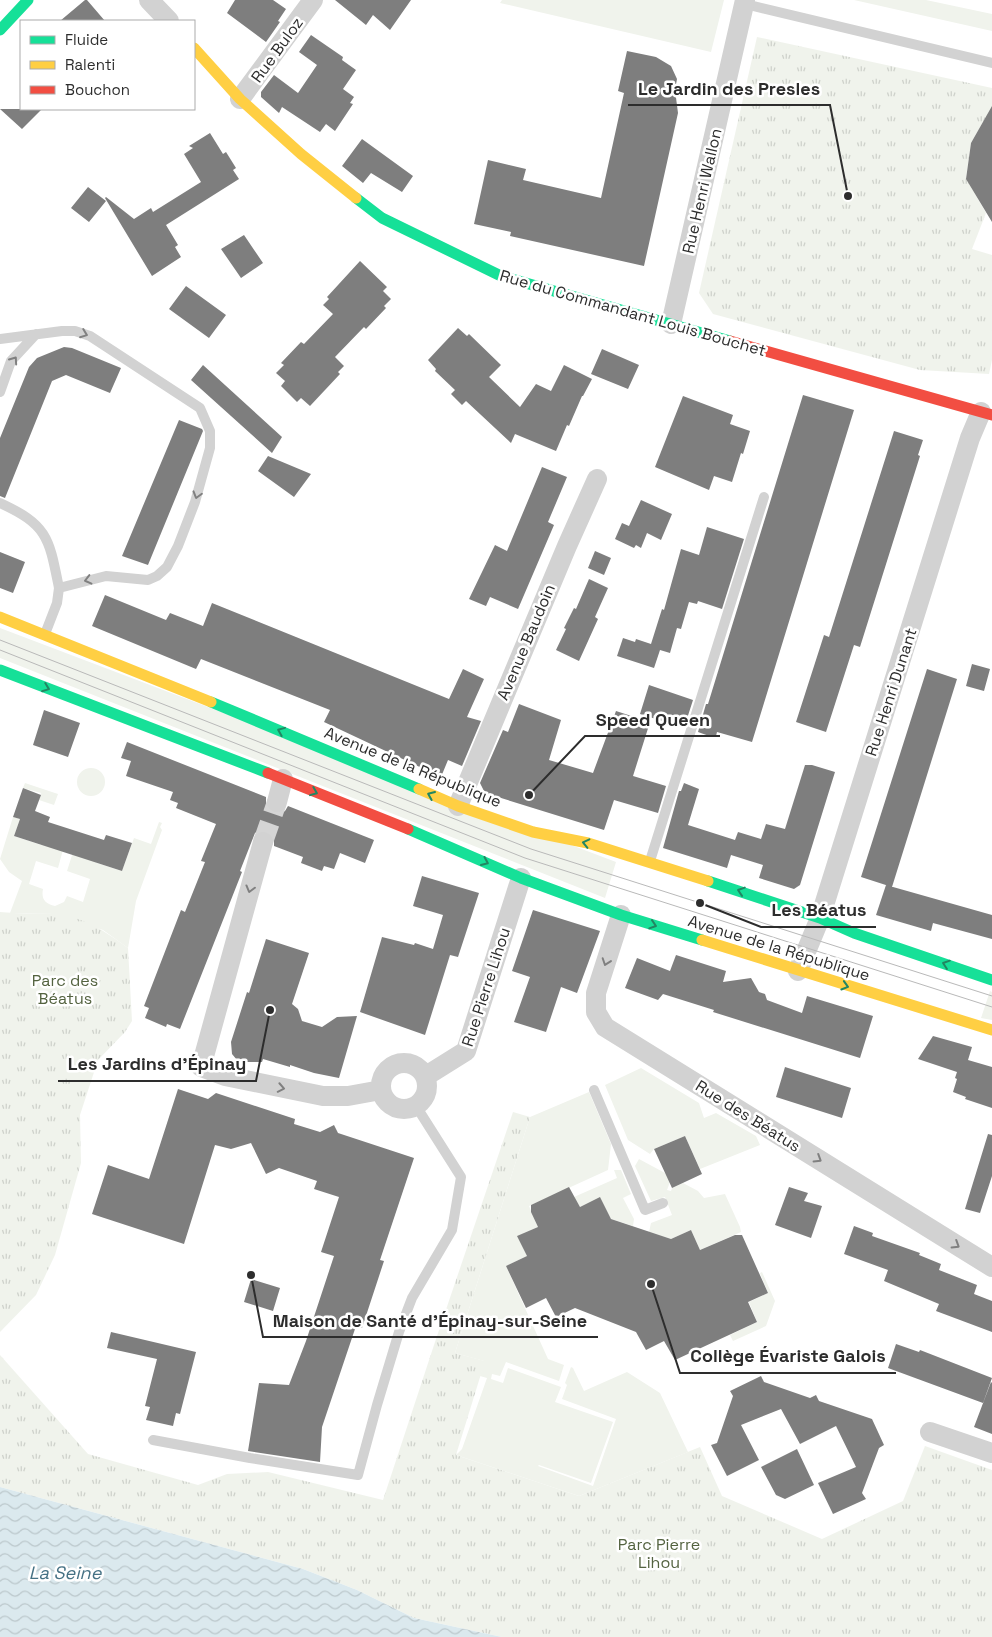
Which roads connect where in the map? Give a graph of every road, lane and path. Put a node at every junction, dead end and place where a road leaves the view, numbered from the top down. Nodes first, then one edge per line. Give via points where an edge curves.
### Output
1 (28, 0) edge
2 (149, 0) edge
3 (313, 0) edge
4 (745, 2) edge
5 (168, 20) edge
6 (0, 30) edge
7 (195, 49) edge
8 (992, 63) edge
9 (230, 92) junction
10 (255, 113) junction
11 (246, 121) dead end
12 (671, 324) junction
13 (36, 334) junction
14 (0, 339) edge
15 (0, 392) edge
16 (988, 412) edge
17 (597, 479) dead end
18 (764, 497) dead end
19 (0, 502) edge
20 (59, 588) junction
21 (0, 617) edge
22 (45, 635) junction
23 (0, 670) edge
24 (283, 779) junction
25 (277, 802) tunnel mouth
26 (458, 806) junction
27 (263, 842) tunnel mouth
28 (650, 862) junction
29 (521, 878) junction
30 (621, 915) junction
31 (820, 918) junction
32 (798, 971) junction
33 (992, 980) edge
34 (992, 1030) edge
35 (426, 1076) junction
36 (381, 1090) junction
37 (594, 1090) dead end
38 (416, 1106) junction
39 (663, 1203) dead end
40 (992, 1267) edge
41 (930, 1432) dead end
42 (153, 1440) dead end
43 (992, 1453) edge

1 - 6 main road
2 - 5 street
3 - 9 street, Rue Buloz
4 - 8 lane
4 - 12 street, Rue Henri Wallon
7 - 9 main road, Rue du Commandant Louis Bouchet
9 - 10 main road, Rue du Commandant Louis Bouchet
10 - 11 lane
10 - 12 main road, Rue du Commandant Louis Bouchet via 382,218 506,278
12 - 16 main road, Rue du Commandant Louis Bouchet
13 - 14 lane
15 -> 13 lane via 11,361
13 -> 20 lane via 75,331 90,336 200,408 210,431 210,448 195,502 167,567 148,580 106,576
16 - 31 street, Rue Henri Dunant via 970,438
17 - 26 street, Avenue Baudoin
18 - 28 lane
19 - 20 lane via 39,526 51,549
20 - 22 lane
21 - 22 main road, Avenue de la République
26 -> 22 main road, Avenue de la République
23 -> 24 main road, Avenue de la République
24 - 25 street
24 -> 29 main road, Avenue de la République
28 -> 26 main road, Avenue de la République via 533,832
27 -> 36 street via 201,1067 225,1076 324,1096 348,1096
31 -> 28 main road, Avenue de la République
29 - 30 main road, Avenue de la République
29 - 35 street, Rue Pierre Lihou via 466,1051
30 -> 32 main road, Avenue de la République
30 -> 40 street, Rue des Béatus via 596,993 596,1012 605,1027
31 - 32 street, Rue Henri Dunant
33 -> 31 main road, Avenue de la République via 854,933
32 -> 34 main road, Avenue de la République
35 - 36 street via 416,1065 401,1062 383,1075
35 - 38 street via 428,1090
36 - 38 street via 394,1107
37 - 39 lane via 645,1210
38 - 42 lane via 461,1178 452,1230 412,1298 358,1475
41 - 43 street

